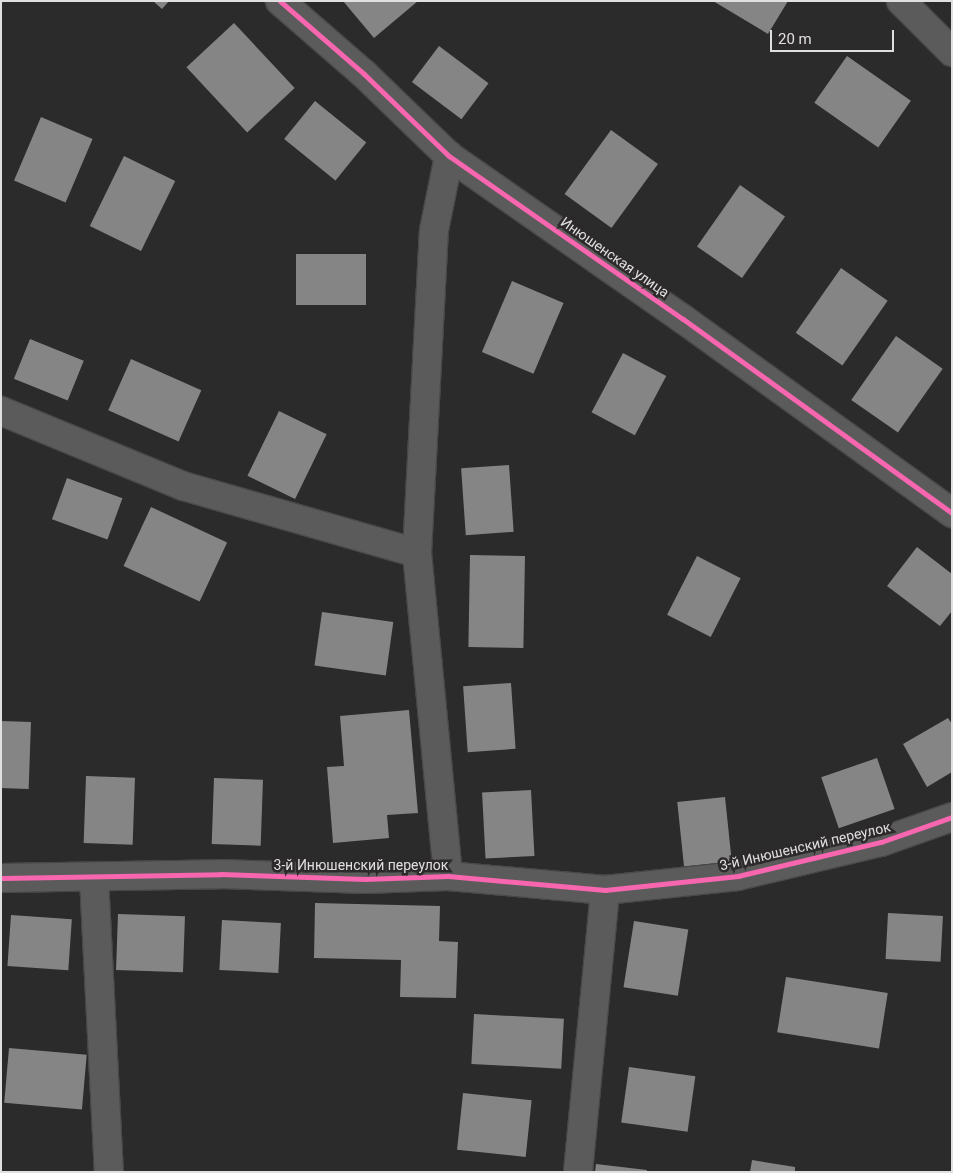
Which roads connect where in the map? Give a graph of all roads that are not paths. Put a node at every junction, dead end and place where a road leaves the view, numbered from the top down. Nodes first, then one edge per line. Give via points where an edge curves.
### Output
1 (280, 1) edge
2 (901, 1) edge
3 (952, 52) edge
4 (449, 156) junction
5 (1, 411) edge
6 (952, 512) edge
7 (417, 553) junction
8 (952, 817) edge
9 (448, 876) junction
10 (1, 878) edge
11 (94, 878) junction
12 (605, 890) junction
13 (109, 1172) edge
14 (578, 1172) edge

1 - 4 street, Инюшенская улица via 364,74
2 - 3 street
4 - 6 street, Инюшенская улица via 700,330
4 - 7 street via 434,230
5 - 7 street via 183,486
7 - 9 street
8 - 12 street, 3-й Инюшенский переулок via 881,842 738,876
9 - 11 street, 3-й Инюшенский переулок via 365,879 221,874
9 - 12 street, 3-й Инюшенский переулок
10 - 11 street, 3-й Инюшенский переулок
11 - 13 street
12 - 14 street

